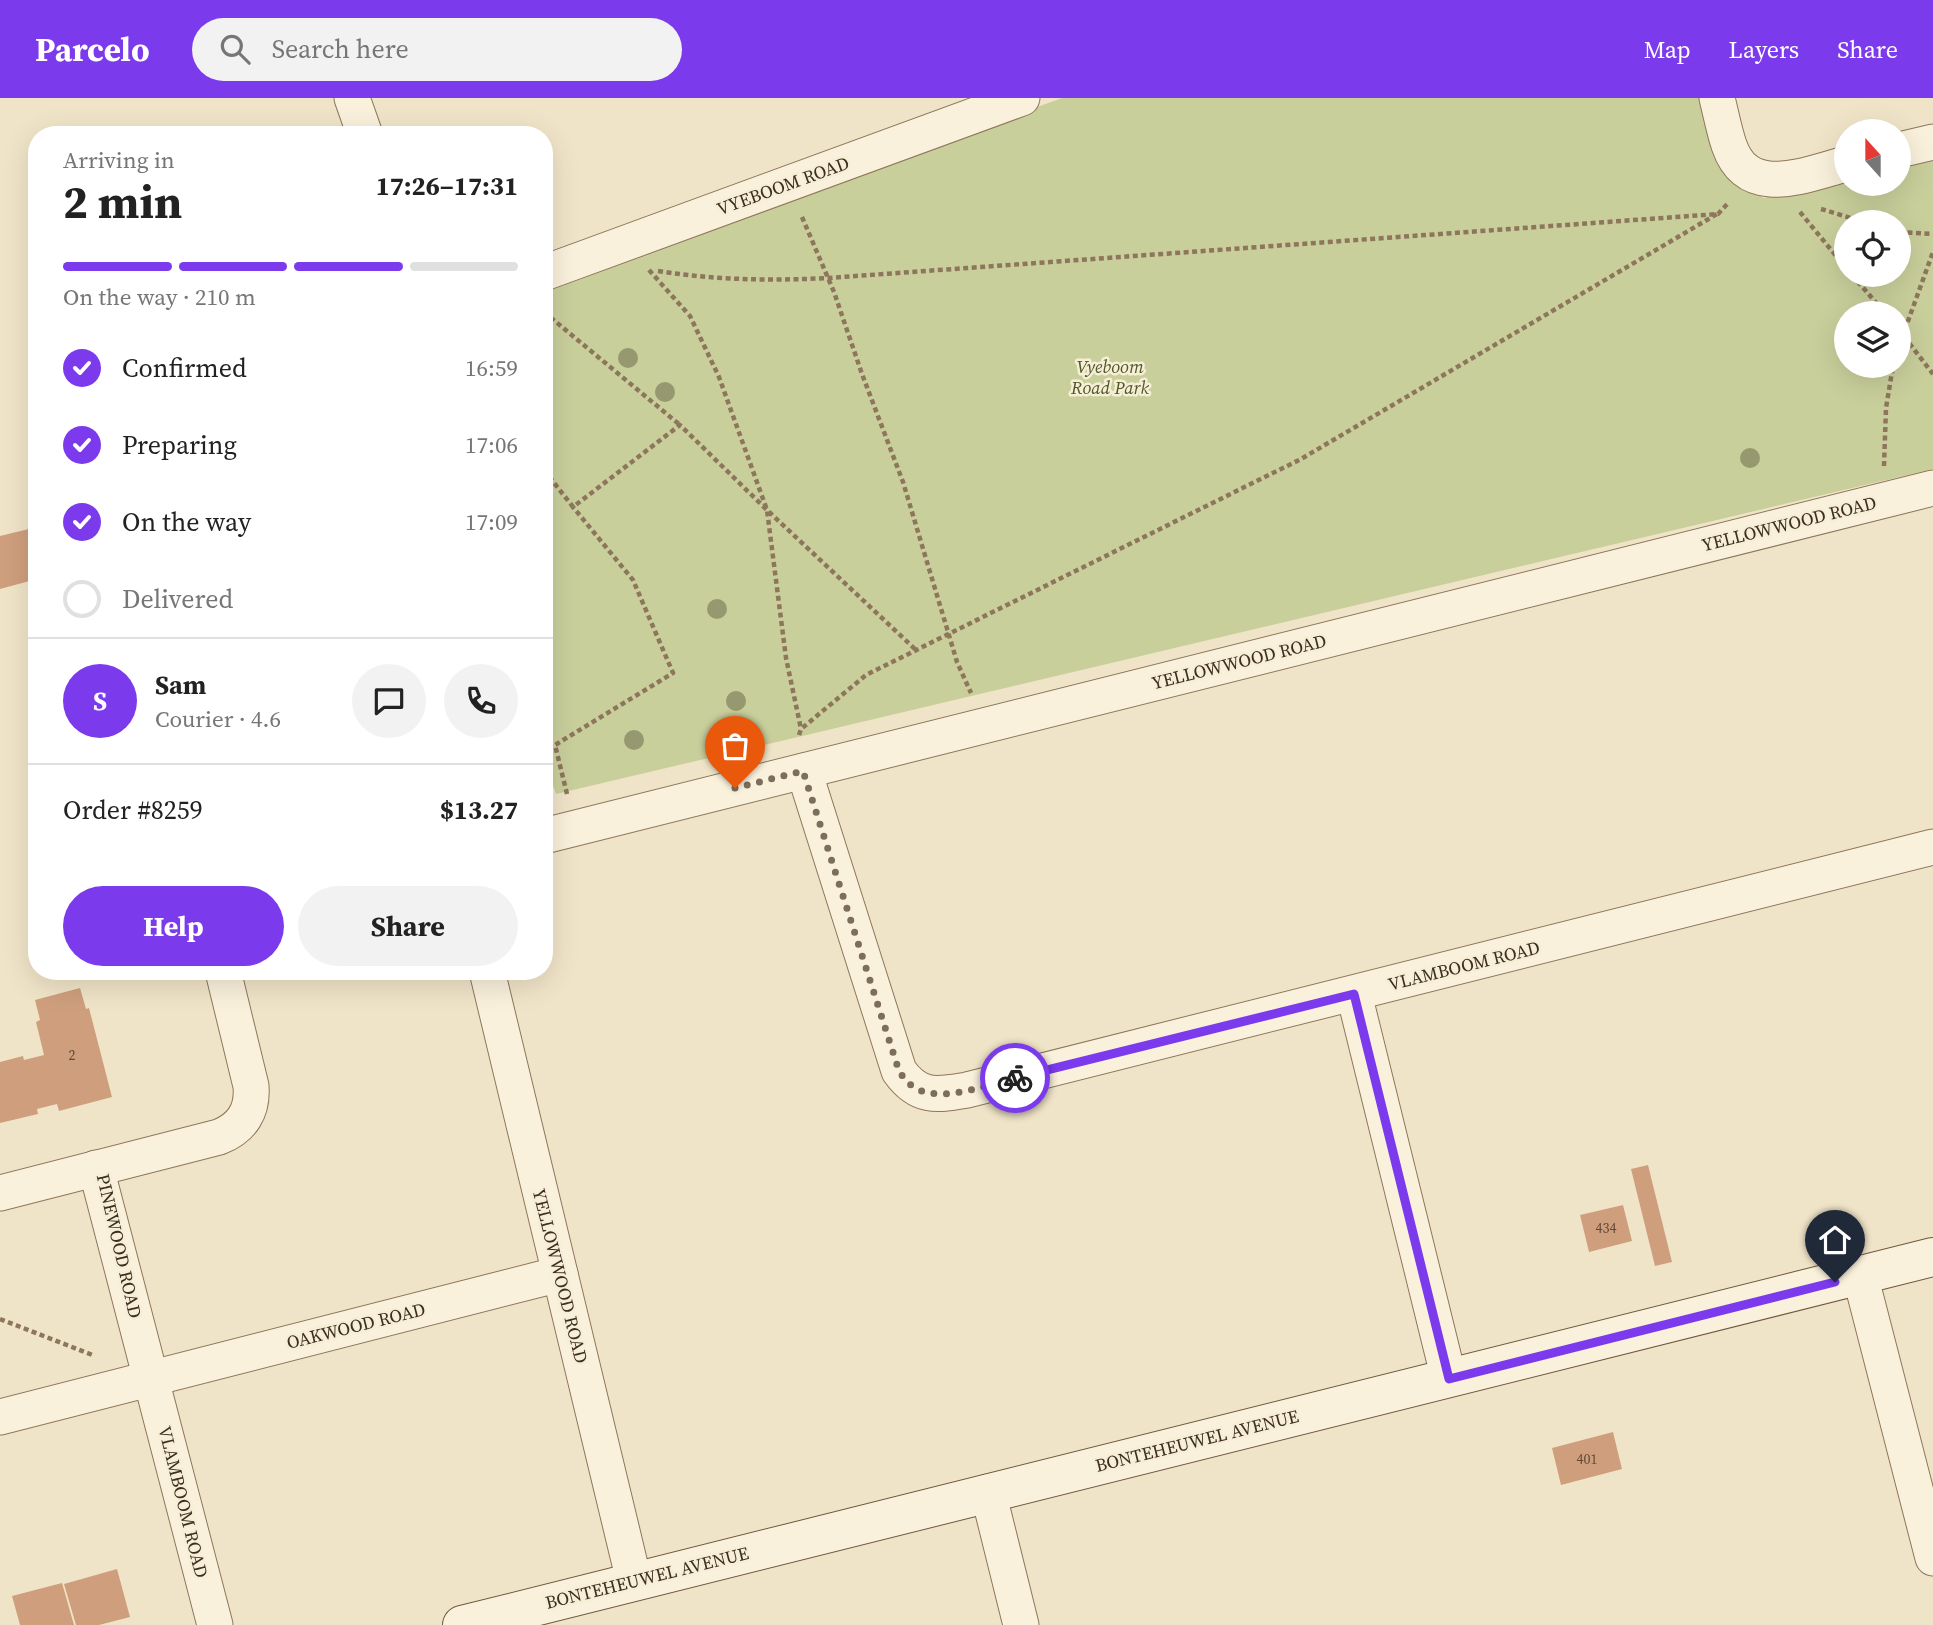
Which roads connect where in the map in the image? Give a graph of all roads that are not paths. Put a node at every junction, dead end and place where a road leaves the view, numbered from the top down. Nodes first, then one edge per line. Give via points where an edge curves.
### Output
1 (352, 98) edge
2 (1022, 98) edge
3 (1717, 98) edge
4 (362, 126) edge
5 (1933, 142) edge
6 (1911, 147) edge
7 (1834, 166) edge
8 (553, 270) edge
9 (1933, 488) edge
10 (796, 773) junction
11 (560, 832) edge
12 (1933, 847) edge
13 (225, 980) edge
14 (489, 980) edge
15 (1354, 994) junction
16 (96, 1168) junction
17 (0, 1193) edge
18 (1933, 1256) edge
19 (560, 1274) junction
20 (1860, 1275) junction
21 (151, 1378) junction
22 (1449, 1379) junction
23 (0, 1417) edge
24 (988, 1492) junction
25 (1933, 1558) edge
26 (634, 1581) junction
27 (215, 1625) edge
28 (462, 1625) edge
29 (1021, 1625) edge

1 - 4 street
2 - 8 street, VYEBOOM ROAD
3 - 7 street via 1729,146 1743,167 1769,177
5 - 6 street
9 - 10 street, YELLOWWOOD ROAD
10 - 11 street, YELLOWWOOD ROAD
10 - 15 street, VLAMBOOM ROAD via 899,1071 916,1089 937,1095 967,1090
12 - 15 street, VLAMBOOM ROAD
13 - 16 street, PINEWOOD ROAD via 251,1086 250,1109 244,1120 219,1137
14 - 19 street, YELLOWWOOD ROAD
15 - 22 street
16 - 17 street
16 - 21 street, PINEWOOD ROAD
18 - 20 street, BONTEHEUWEL AVENUE
19 - 21 street, OAKWOOD ROAD
19 - 26 street, YELLOWWOOD ROAD
20 - 22 street, BONTEHEUWEL AVENUE
20 - 25 street
21 - 23 street, OAKWOOD ROAD
21 - 27 street, VLAMBOOM ROAD
22 - 24 street, BONTEHEUWEL AVENUE
24 - 26 street, BONTEHEUWEL AVENUE
24 - 29 street
26 - 28 street, BONTEHEUWEL AVENUE

